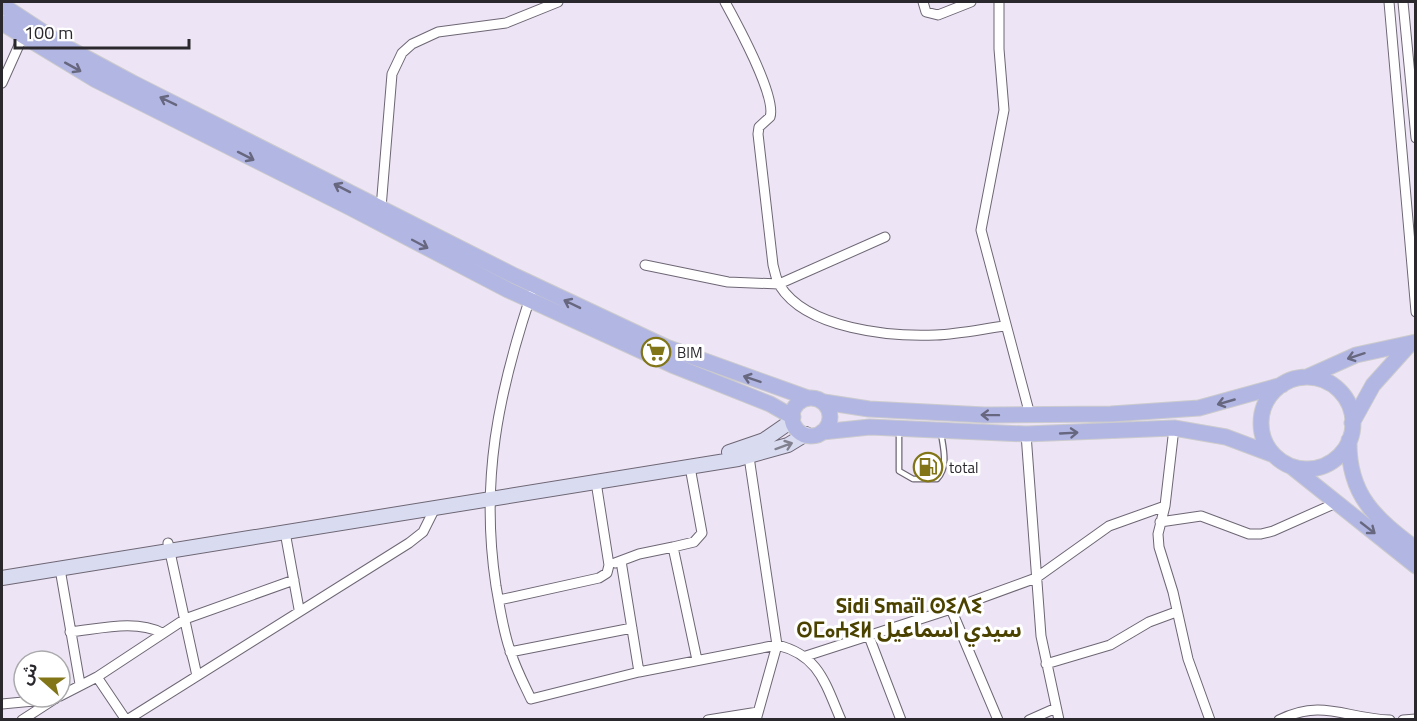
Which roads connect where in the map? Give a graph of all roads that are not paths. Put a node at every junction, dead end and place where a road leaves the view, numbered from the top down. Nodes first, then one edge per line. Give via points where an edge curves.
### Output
1 (558, 2) edge
2 (725, 2) edge
3 (923, 2) edge
4 (971, 2) edge
5 (999, 2) edge
6 (1389, 2) edge
7 (1403, 2) edge
8 (2, 6) edge
9 (2, 23) edge
10 (26, 31) junction
11 (2, 83) edge
12 (1416, 138) edge
13 (1410, 181) edge
14 (381, 207) junction
15 (885, 237) dead end
16 (645, 265) dead end
17 (778, 284) junction
18 (532, 293) junction
19 (1416, 312) edge
20 (1005, 326) junction
21 (1412, 343) edge
22 (1307, 377) junction
23 (1282, 385) junction
24 (807, 398) junction
25 (824, 402) junction
26 (1030, 416) junction
27 (793, 419) junction
28 (1352, 423) junction
29 (899, 428) junction
30 (1174, 428) junction
31 (822, 432) junction
32 (941, 432) junction
33 (806, 434) junction
34 (1026, 434) junction
35 (1349, 440) junction
36 (1274, 455) junction
37 (749, 456) junction
38 (1289, 465) junction
39 (690, 467) junction
40 (596, 482) junction
41 (489, 495) junction
42 (1336, 503) junction
43 (1165, 506) junction
44 (435, 508) junction
45 (1160, 522) junction
46 (285, 532) junction
47 (169, 547) junction
48 (673, 547) junction
49 (1416, 549) edge
50 (621, 561) junction
51 (609, 565) junction
52 (1416, 566) edge
53 (60, 569) junction
54 (2, 570) edge
55 (2, 578) edge
56 (1036, 578) junction
57 (294, 580) junction
58 (499, 600) junction
59 (299, 609) junction
60 (951, 609) junction
61 (1176, 612) junction
62 (185, 619) junction
63 (632, 628) junction
64 (70, 632) junction
65 (162, 633) junction
66 (868, 634) junction
67 (777, 645) junction
68 (510, 652) junction
69 (806, 656) junction
70 (697, 660) junction
71 (1046, 664) junction
72 (639, 672) junction
73 (197, 676) junction
74 (96, 677) junction
75 (80, 684) junction
76 (72, 689) edge
77 (1056, 708) junction
78 (39, 709) edge
79 (757, 716) edge
80 (1416, 719) edge
81 (22, 720) edge
82 (127, 720) edge
83 (708, 720) edge
84 (841, 720) edge
85 (901, 720) edge
86 (998, 720) edge
87 (1029, 720) edge
88 (1059, 720) edge
89 (1210, 720) edge
90 (1279, 720) edge
91 (1390, 720) edge
92 (1403, 720) edge

1 - 14 street via 506,23 438,32 402,53 392,74
2 - 17 street via 753,56 771,106 770,117 758,134
3 - 4 street via 926,12 938,15
5 - 20 street via 1004,110 981,230
6 - 13 street
7 - 12 street
8 - 10 main road
9 - 10 main road
10 - 11 street
14 -> 10 main road
10 -> 18 main road via 96,80
13 - 19 street
14 - 18 main road
15 - 17 street
16 - 17 street via 728,282
17 - 20 street via 805,310 820,318 872,331 937,335
24 -> 18 main road
18 - 27 main road via 672,365 770,404
18 - 41 street via 498,415
20 - 26 street
21 -> 22 main road via 1356,356
21 - 28 main road via 1372,385
22 - 23 main road
22 - 28 main road via 1324,381 1339,391 1349,405
23 -> 26 main road via 1191,409
23 - 36 main road via 1269,398 1262,414 1262,432
24 - 25 main road
24 - 27 main road via 798,403
26 -> 25 main road via 869,409
25 - 31 main road via 830,418
27 - 33 main road via 797,429
27 - 41 street via 764,440 734,451
28 - 35 main road
29 - 31 main road
29 - 32 main road
29 - 32 lane via 899,471 913,479 938,479 942,475
34 -> 30 main road
30 - 36 main road via 1226,436
30 - 43 street
31 - 33 main road
32 - 34 main road
37 -> 33 street via 788,445
34 - 56 street
35 - 38 main road via 1339,455 1324,465 1307,469
35 - 49 main road via 1352,475 1361,496 1383,523
36 - 38 main road
37 - 39 street
37 - 67 street
38 - 42 main road
39 - 40 street
39 - 48 street via 702,533 694,542
40 - 41 street
40 - 51 street
41 - 44 street
41 - 47 street
41 - 58 street
42 - 45 street via 1261,534 1249,534 1201,516
42 -> 52 main road
43 - 45 street
43 - 56 street via 1109,526
44 - 46 street
44 - 59 street via 423,532 409,543
45 - 61 street via 1159,547
46 - 47 street
46 - 57 street
47 - 53 street
47 - 54 street
47 - 62 street
48 - 50 street
48 - 70 street
50 - 51 street
50 - 63 street
51 - 58 street via 607,573 599,578
53 - 55 street
53 - 64 street
56 - 60 street
56 - 71 street
57 - 59 street
57 - 62 street
58 - 68 street
59 - 73 street
60 - 66 street
60 - 86 street
61 - 71 street via 1149,622 1110,645
61 - 89 street
62 - 65 street
62 - 73 street
63 - 68 street
63 - 72 street
64 - 65 street via 134,626
64 - 75 street
65 - 74 street
66 - 69 street
66 - 85 street
67 - 69 street
67 - 70 street
67 - 79 street
68 - 72 street via 531,699
69 - 84 street via 817,668
70 - 72 street
71 - 77 street
73 - 82 street
74 - 75 street
74 - 82 street
75 - 76 street
77 - 87 street
77 - 88 street
78 - 81 street
79 - 83 street
80 - 92 street
90 - 91 street via 1317,708

